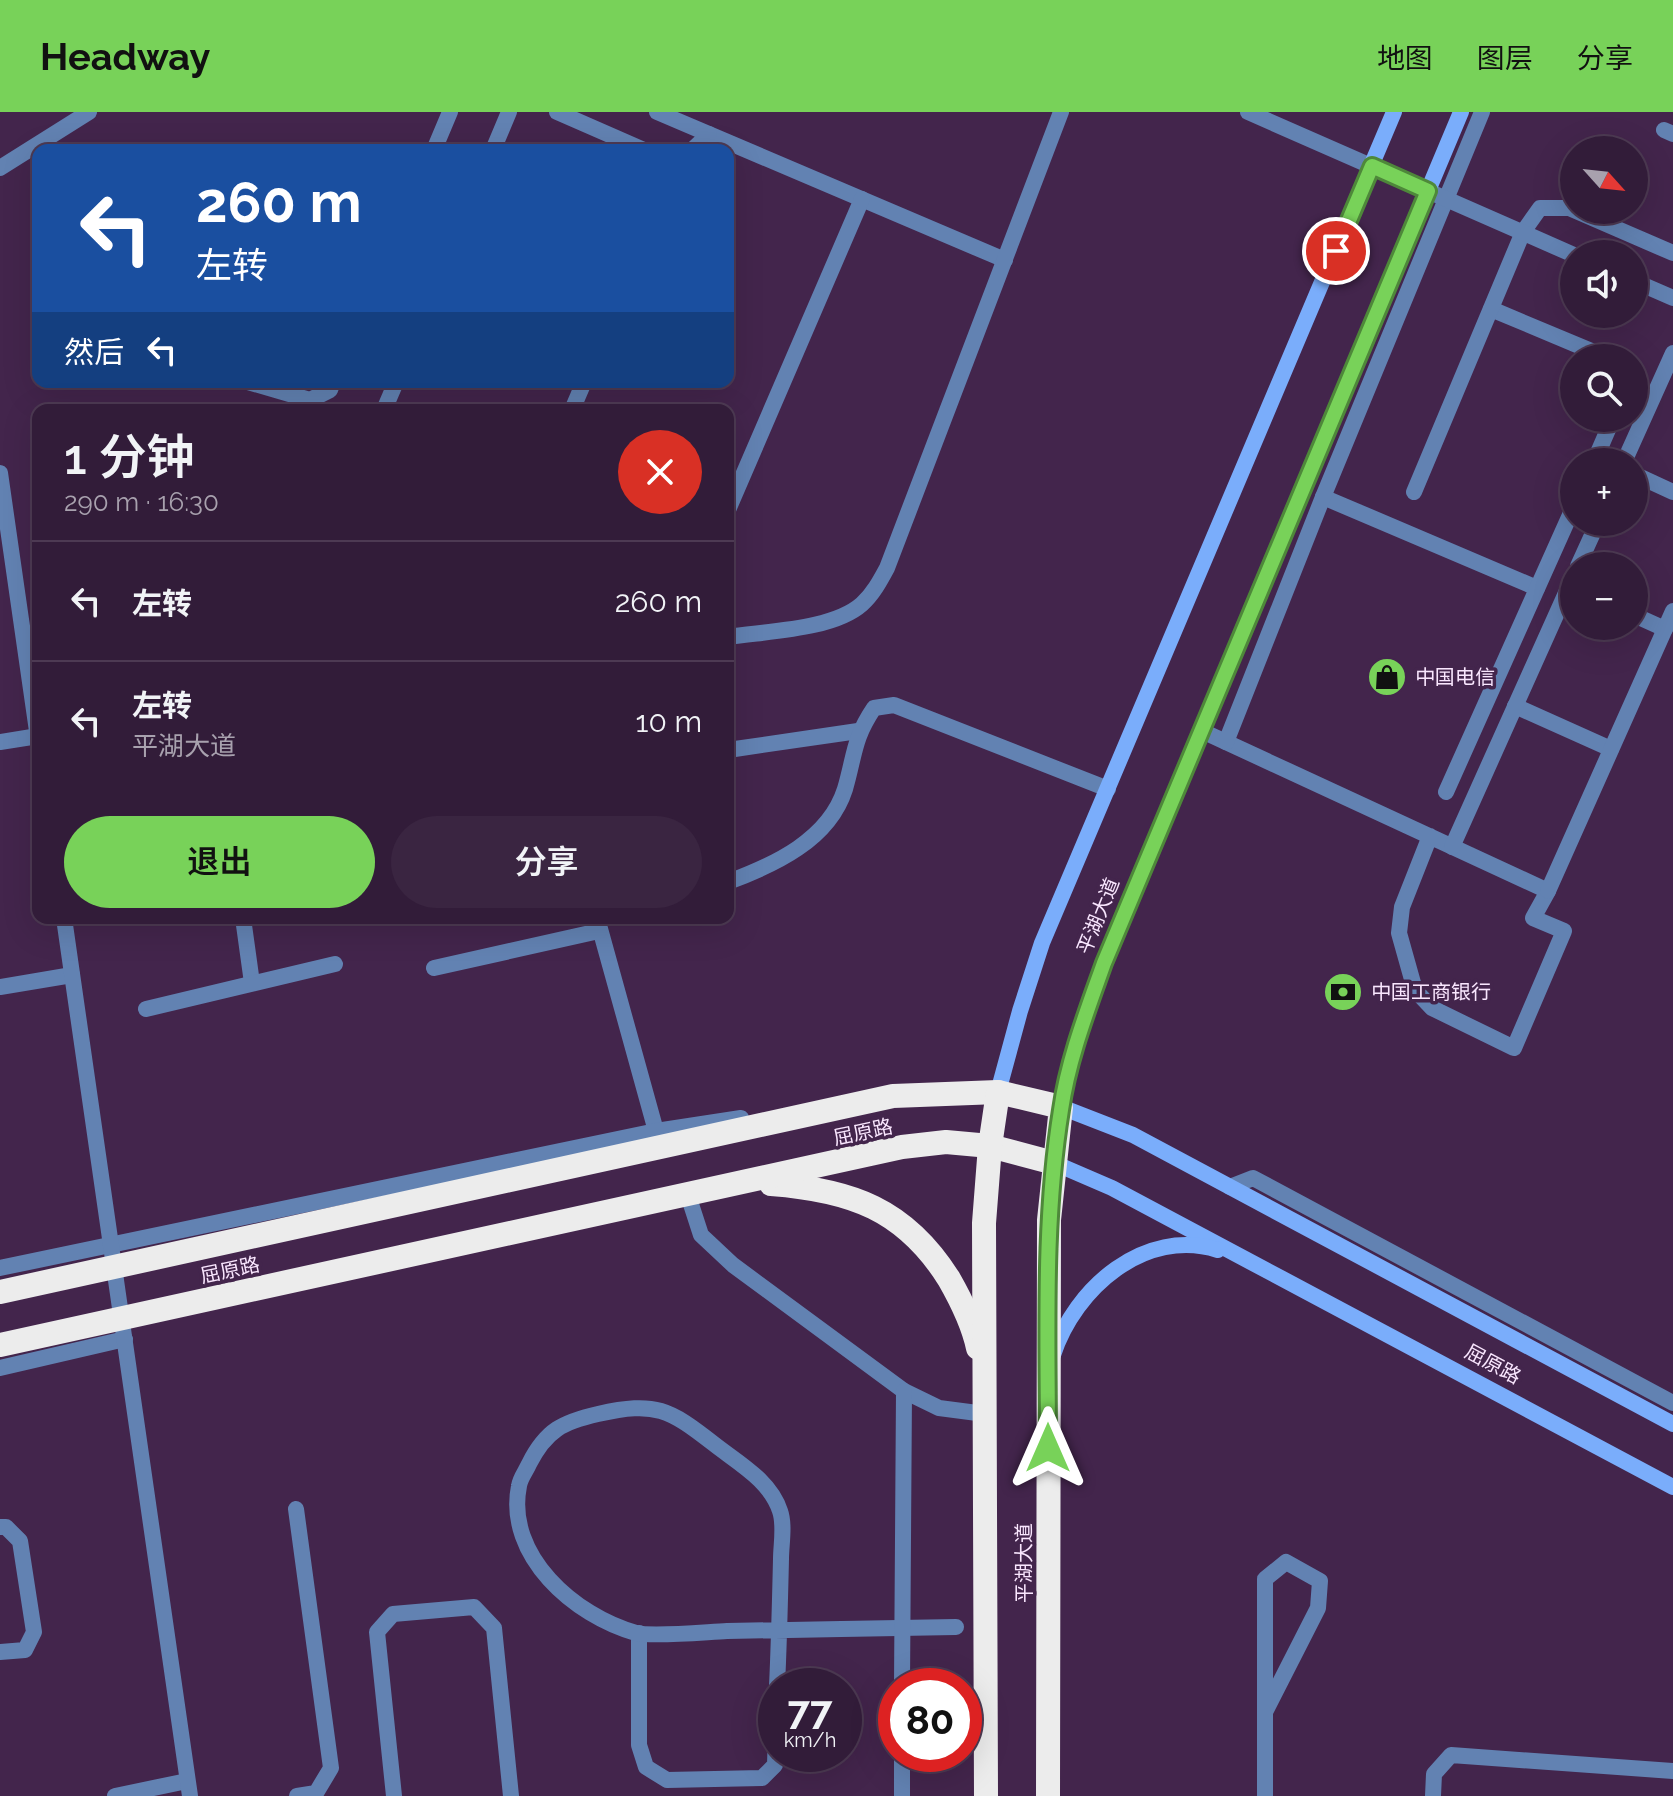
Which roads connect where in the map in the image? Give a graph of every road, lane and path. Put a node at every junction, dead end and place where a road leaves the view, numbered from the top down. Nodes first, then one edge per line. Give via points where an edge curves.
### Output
1 (89, 112) edge
2 (450, 112) edge
3 (509, 112) edge
4 (557, 112) edge
5 (657, 112) edge
6 (1061, 112) edge
7 (1248, 112) edge
8 (1394, 112) edge
9 (1461, 112) edge
10 (1482, 112) edge
11 (709, 134) junction
12 (38, 144) edge
13 (437, 144) edge
14 (496, 144) edge
15 (630, 144) edge
16 (698, 144) edge
17 (733, 144) edge
18 (734, 145) edge
19 (32, 148) edge
20 (1372, 166) junction
21 (0, 168) edge
22 (1428, 191) junction
23 (1446, 198) junction
24 (862, 199) junction
25 (1523, 232) junction
26 (1560, 249) edge
27 (1673, 253) edge
28 (1005, 260) junction
29 (1648, 287) edge
30 (1673, 298) edge
31 (1491, 309) junction
32 (1575, 344) edge
33 (1673, 354) edge
34 (269, 388) edge
35 (331, 388) edge
36 (1630, 448) edge
37 (0, 473) edge
38 (1648, 480) edge
39 (1414, 492) dead end
40 (1673, 492) edge
41 (734, 496) edge
42 (1323, 497) junction
43 (1560, 536) edge
44 (1537, 588) junction
45 (1560, 609) edge
46 (1673, 611) edge
47 (1648, 621) edge
48 (1665, 629) junction
49 (734, 636) edge
50 (32, 695) edge
51 (1515, 706) junction
52 (858, 731) junction
53 (1202, 731) junction
54 (32, 738) edge
55 (0, 742) edge
56 (1226, 742) junction
57 (734, 749) edge
58 (1611, 749) junction
59 (1108, 789) junction
60 (1446, 792) dead end
61 (1430, 836) junction
62 (1452, 847) junction
63 (734, 880) edge
64 (1548, 891) junction
65 (65, 924) edge
66 (244, 924) edge
67 (598, 925) edge
68 (335, 964) dead end
69 (434, 968) dead end
70 (72, 975) junction
71 (252, 983) junction
72 (0, 987) edge
73 (146, 1009) dead end
74 (998, 1092) junction
75 (893, 1096) junction
76 (1061, 1107) junction
77 (656, 1131) junction
78 (990, 1146) junction
79 (1054, 1163) junction
80 (721, 1187) junction
81 (1230, 1187) junction
82 (688, 1195) junction
83 (113, 1256) junction
84 (1245, 1259) junction
85 (0, 1268) edge
86 (0, 1292) edge
87 (123, 1328) junction
88 (0, 1345) edge
89 (0, 1368) edge
90 (985, 1382) junction
91 (1048, 1384) junction
92 (904, 1391) junction
93 (1673, 1403) edge
94 (985, 1414) junction
95 (1673, 1424) edge
96 (1673, 1487) edge
97 (296, 1509) dead end
98 (0, 1527) edge
99 (956, 1627) dead end
100 (903, 1628) junction
101 (779, 1630) junction
102 (639, 1633) junction
103 (0, 1652) edge
104 (778, 1668) edge
105 (902, 1668) edge
106 (1265, 1712) junction
107 (1673, 1771) edge
108 (768, 1772) edge
109 (902, 1772) edge
110 (188, 1788) edge
111 (115, 1796) edge
112 (297, 1796) edge
113 (394, 1796) edge
114 (511, 1796) edge
115 (902, 1796) edge
116 (986, 1796) edge
117 (1048, 1796) edge
118 (1265, 1796) edge
119 (1433, 1796) edge

1 - 12 street
2 - 13 street
3 - 14 street
4 - 15 street
5 - 11 street
6 - 28 street
7 - 20 street
8 - 20 main road, 平湖大道
9 - 22 main road, 平湖大道
10 - 23 street
11 - 16 street
11 - 17 street
18 - 24 street
19 - 21 street
20 - 22 street
20 - 59 main road, 平湖大道
22 - 23 street
22 - 53 main road, 平湖大道
23 - 25 street
23 - 42 street
24 - 28 street
24 - 41 street
25 - 26 street
25 - 27 street via 1540,208 1569,208
25 - 31 street
28 - 49 street via 876,588 840,617
29 - 30 street
31 - 32 street
31 - 39 street
33 - 36 street
34 - 35 street via 310,400
37 - 50 street
38 - 40 street
42 - 44 street
42 - 56 street
43 - 44 street
44 - 60 street
45 - 51 street
46 - 48 street
47 - 48 street
48 - 58 street
51 - 58 street
51 - 62 street
52 - 57 street
52 - 59 street via 874,708 894,705
52 - 63 street via 844,792 832,817 813,837 765,869
53 - 56 street
53 - 76 main road, 平湖大道 via 1104,963
54 - 55 street
56 - 61 street
58 - 64 street
59 - 74 main road, 平湖大道 via 1042,943
61 - 62 street
61 - 64 street via 1402,907 1399,933 1415,990 1432,1008 1514,1048 1564,931 1533,918
62 - 64 street
65 - 70 street
66 - 71 street
67 - 69 street
67 - 77 street
68 - 71 street
70 - 72 street
70 - 83 street
71 - 73 street
74 - 75 highway, 屈原路
74 - 76 highway, 屈原路
74 - 78 highway, 平湖大道
75 - 77 street
75 - 83 highway, 屈原路
76 - 79 highway, 平湖大道
76 - 81 main road, 屈原路 via 1133,1135
77 - 83 street
78 - 79 highway, 屈原路
78 - 80 highway, 屈原路 via 946,1142 902,1147
78 - 90 highway, 平湖大道 via 984,1223
79 - 84 main road, 屈原路
79 - 91 highway, 平湖大道
80 - 82 highway, 屈原路
80 - 90 highway via 816,1187 861,1201 902,1223 934,1257 959,1297 976,1338
81 - 93 street via 1253,1178
81 - 95 main road, 屈原路
82 - 87 highway, 屈原路
82 - 92 street via 701,1235 733,1265
83 - 85 street
83 - 86 highway, 屈原路
83 - 87 street
84 - 91 main road via 1177,1245 1144,1252 1113,1270 1069,1320 1054,1352
84 - 96 main road, 屈原路
87 - 88 highway, 屈原路
87 - 89 street
87 - 110 street
90 - 94 highway, 平湖大道
91 - 117 highway, 平湖大道
92 - 94 street via 939,1408
92 - 100 street
94 - 116 highway, 平湖大道
97 - 112 street via 331,1768 316,1793
98 - 103 street via 20,1541 34,1632 25,1650
99 - 100 street
100 - 101 street
100 - 105 street
101 - 102 street
101 - 102 street via 782,1514 769,1488 682,1419 655,1408 631,1407 567,1421 538,1446 519,1485 519,1519 532,1557 573,1603
101 - 104 street
102 - 108 street via 639,1745 646,1767 667,1780 762,1778
106 - 106 street via 1265,1579 1286,1562 1320,1581 1318,1608
106 - 118 street
107 - 119 street via 1451,1755 1434,1774
109 - 115 street
110 - 111 street
113 - 114 street via 377,1632 393,1614 474,1607 494,1628

